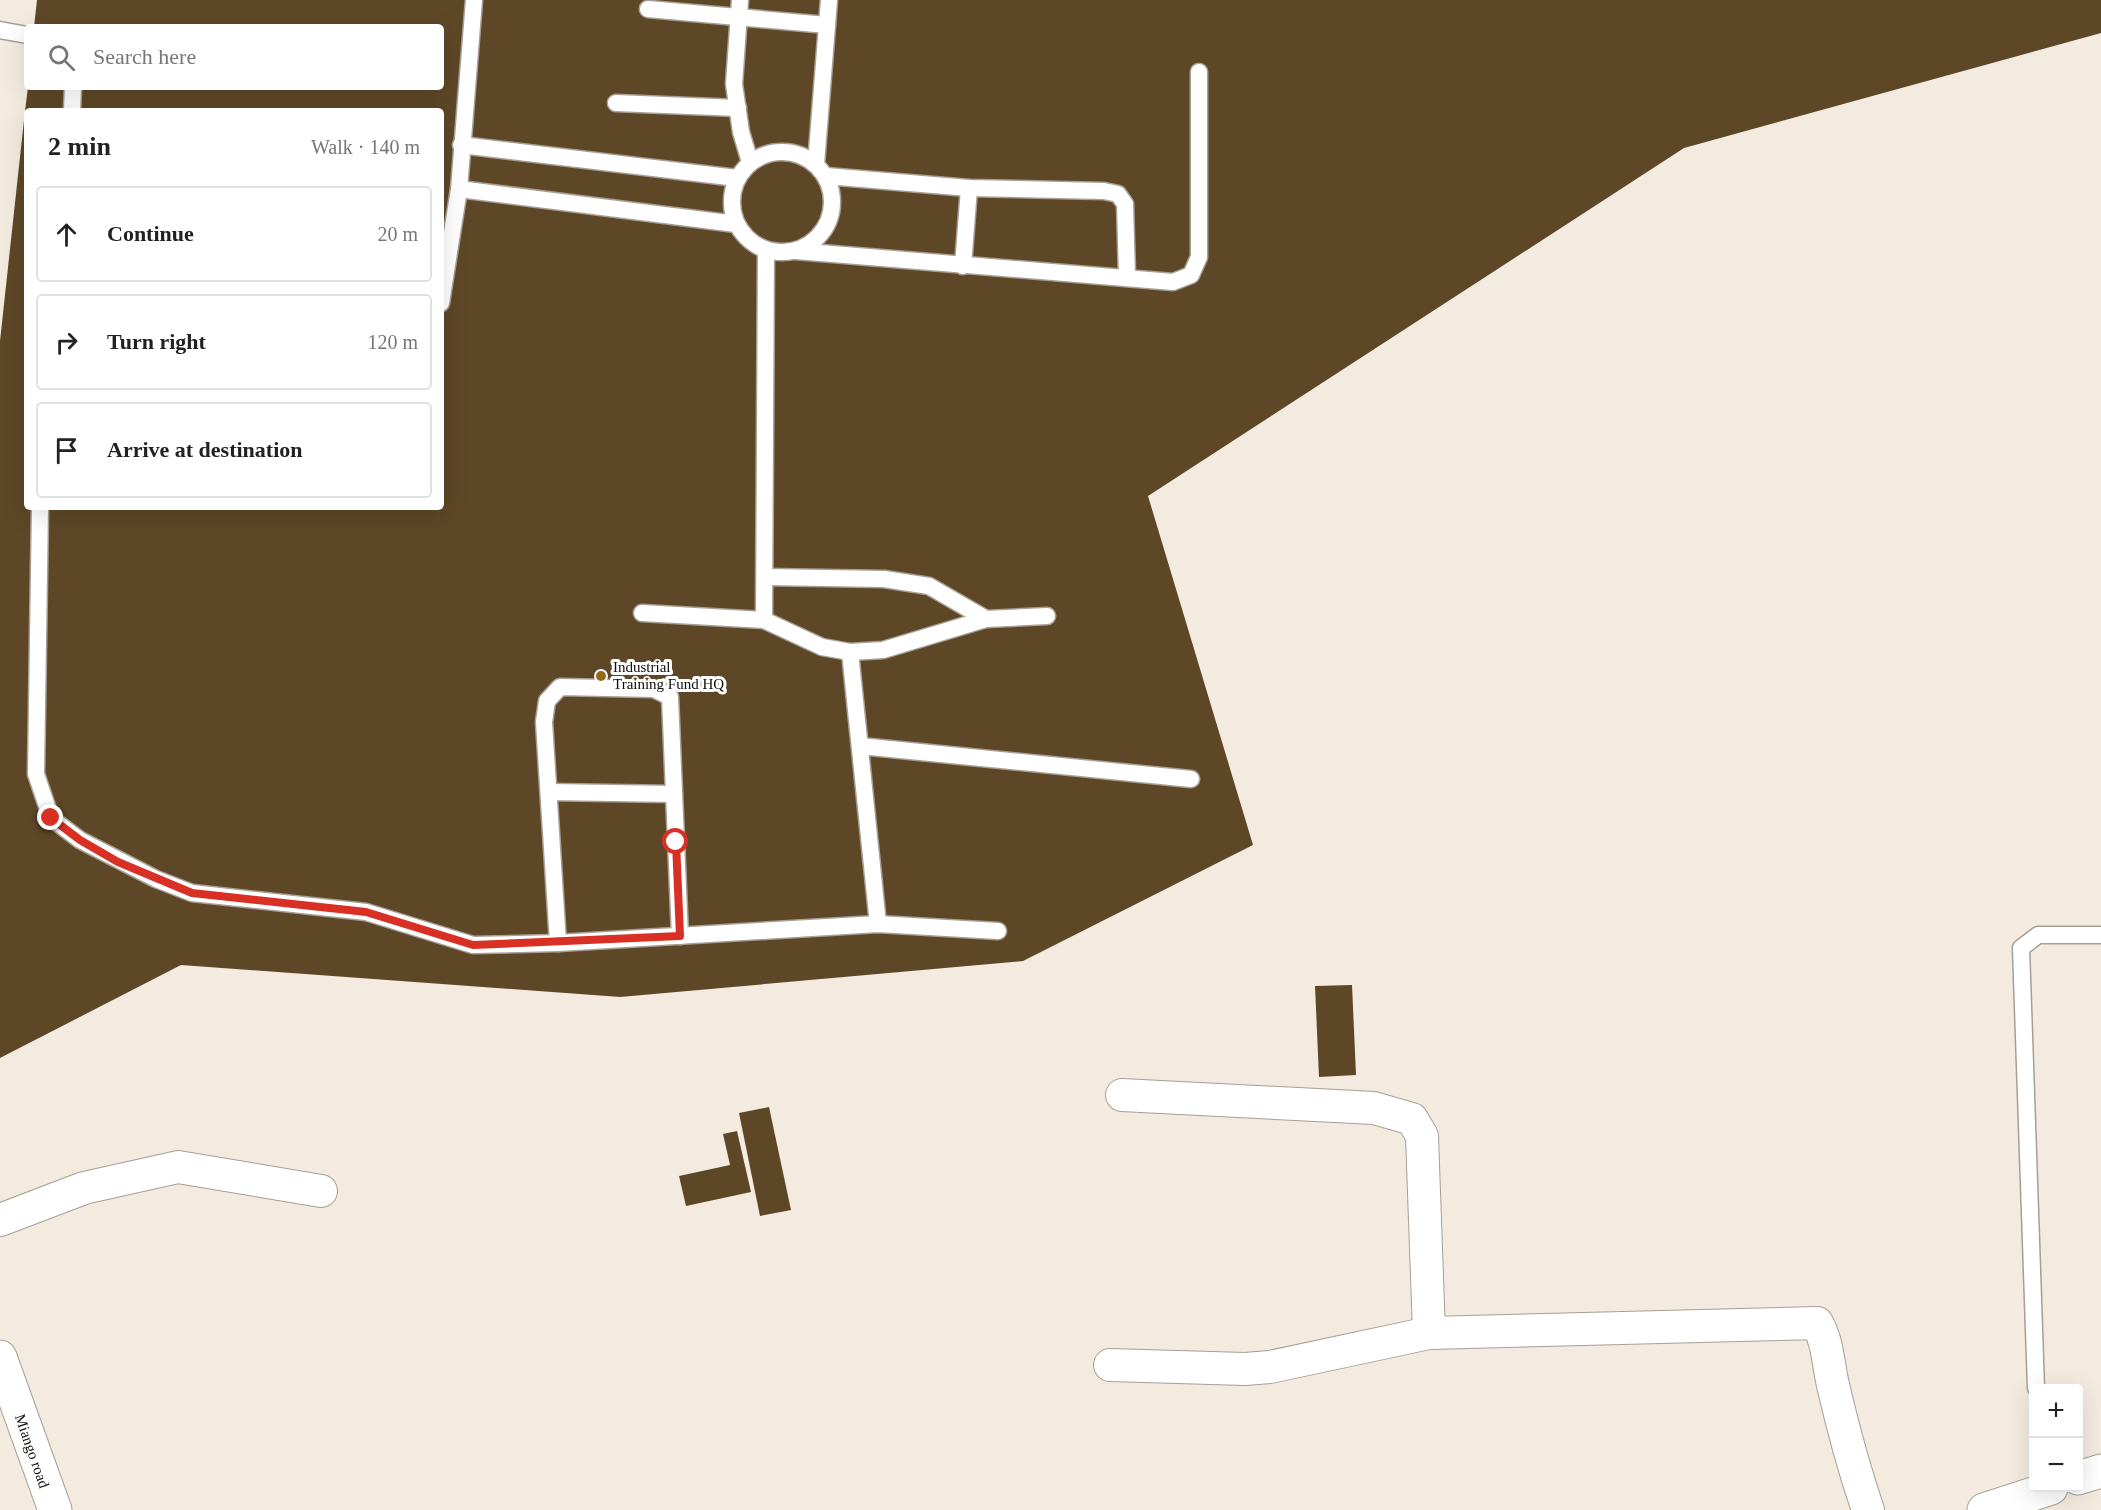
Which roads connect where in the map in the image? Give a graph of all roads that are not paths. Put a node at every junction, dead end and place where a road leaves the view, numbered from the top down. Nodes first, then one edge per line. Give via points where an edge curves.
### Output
1 (474, 0) edge
2 (740, 0) edge
3 (829, 0) edge
4 (648, 9) dead end
5 (739, 18) junction
6 (827, 25) junction
7 (0, 30) edge
8 (24, 34) edge
9 (1199, 72) dead end
10 (73, 90) edge
11 (616, 103) dead end
12 (72, 108) edge
13 (738, 108) junction
14 (462, 145) junction
15 (750, 162) junction
16 (821, 170) junction
17 (737, 178) junction
18 (969, 188) junction
19 (459, 189) junction
20 (736, 224) junction
21 (766, 250) junction
22 (796, 251) junction
23 (963, 266) junction
24 (1127, 276) junction
25 (444, 284) edge
26 (40, 510) edge
27 (766, 576) junction
28 (642, 613) dead end
29 (1047, 616) dead end
30 (986, 619) junction
31 (764, 620) junction
32 (850, 652) junction
33 (860, 746) junction
34 (1191, 779) dead end
35 (549, 792) junction
36 (674, 794) junction
37 (878, 924) junction
38 (998, 931) dead end
39 (2101, 935) edge
40 (680, 936) junction
41 (558, 943) junction
42 (1122, 1095) dead end
43 (321, 1191) dead end
44 (0, 1220) edge
45 (1429, 1333) junction
46 (0, 1357) edge
47 (1110, 1365) dead end
48 (2036, 1384) edge
49 (2101, 1471) edge
50 (2083, 1477) edge
51 (2035, 1492) edge
52 (55, 1510) edge
53 (1868, 1510) edge
54 (1984, 1510) edge

1 - 14 lane
2 - 5 lane
3 - 6 lane
4 - 5 lane
5 - 6 lane
5 - 13 lane via 734,84
6 - 16 lane
7 - 8 lane
9 - 24 lane via 1199,257 1191,275 1173,282
10 - 12 lane
11 - 13 lane
13 - 15 lane
14 - 17 lane
14 - 19 lane
15 - 16 lane via 772,152 796,153
15 - 17 lane
16 - 18 lane
16 - 22 lane via 832,191 830,222 816,240
17 - 20 lane via 731,201
18 - 23 lane
18 - 24 lane via 1118,194 1125,204
19 - 20 lane
19 - 25 lane
20 - 21 lane via 748,240
21 - 22 lane
21 - 27 lane
22 - 23 lane
23 - 24 lane
26 - 41 lane via 36,774 51,818 118,862 192,893 366,912 473,945
27 - 30 lane via 885,579 929,586
27 - 31 lane
28 - 31 lane
29 - 30 lane
30 - 32 lane via 883,650
31 - 32 lane via 822,647
32 - 33 lane
33 - 34 lane
33 - 37 lane
35 - 36 lane
35 - 36 lane via 544,722 547,700 560,687 654,689 670,697
35 - 41 lane
36 - 40 lane
37 - 38 lane
37 - 40 lane
39 - 48 lane via 2038,935 2020,948
40 - 41 lane
42 - 45 street via 1374,1108 1412,1119 1422,1136
43 - 44 street via 178,1167 84,1188
45 - 47 street via 1270,1367
45 - 53 street via 1817,1323 1825,1336 1827,1361 1851,1461
46 - 52 main road, Miango road
49 - 50 main road
51 - 54 main road

